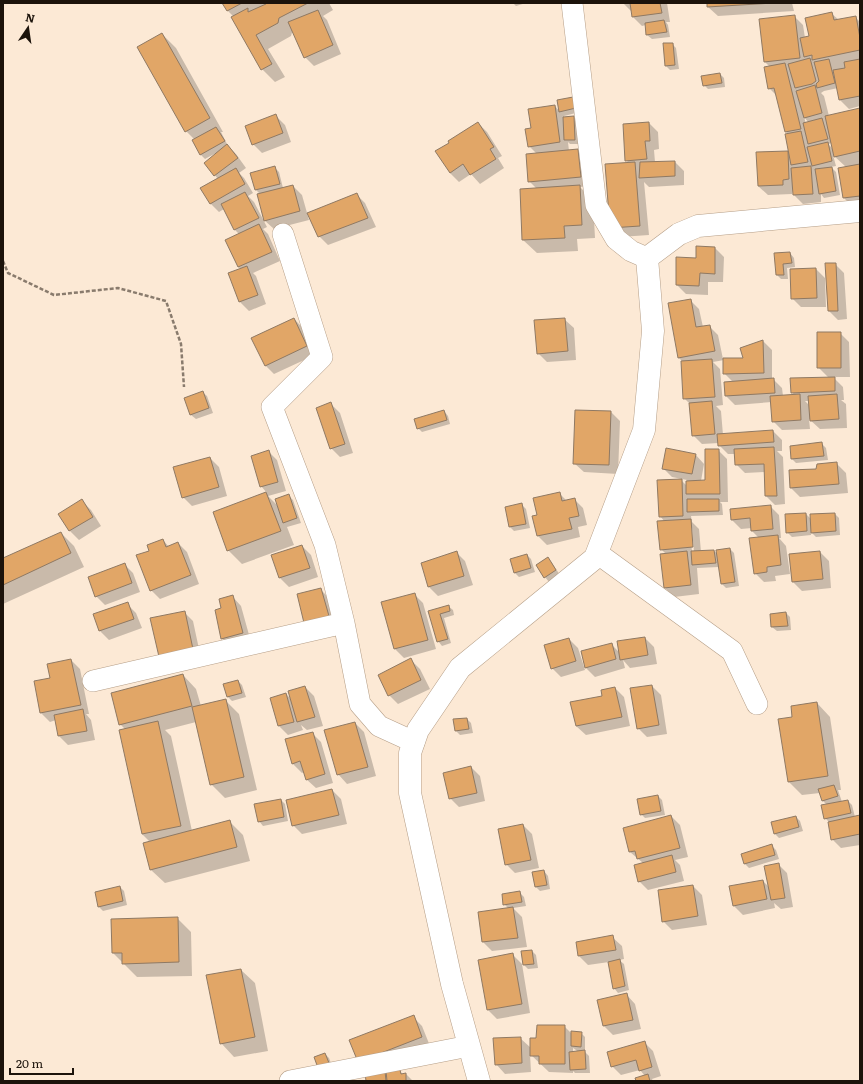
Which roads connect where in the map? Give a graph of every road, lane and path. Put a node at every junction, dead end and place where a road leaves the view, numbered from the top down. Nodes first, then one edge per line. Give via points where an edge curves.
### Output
1 (572, 3) edge
2 (860, 211) edge
3 (283, 234) dead end
4 (647, 258) junction
5 (3, 261) edge
6 (184, 387) dead end
7 (597, 553) junction
8 (344, 623) junction
9 (93, 681) dead end
10 (757, 704) dead end
11 (414, 742) junction
12 (469, 1046) junction
13 (290, 1081) edge
14 (479, 1081) edge

1 - 4 street via 596,204 616,239 631,251
2 - 4 street via 698,226 679,234
3 - 8 street via 322,357 272,407 325,546
4 - 7 street via 653,331 644,430
5 - 6 path via 8,273 54,294 118,288 166,301 181,344
7 - 10 street via 732,650
7 - 11 street via 595,558 460,668 418,730
8 - 9 street
8 - 11 street via 360,704 379,726
11 - 12 street via 410,753 410,793 452,984
12 - 13 street
12 - 14 street

